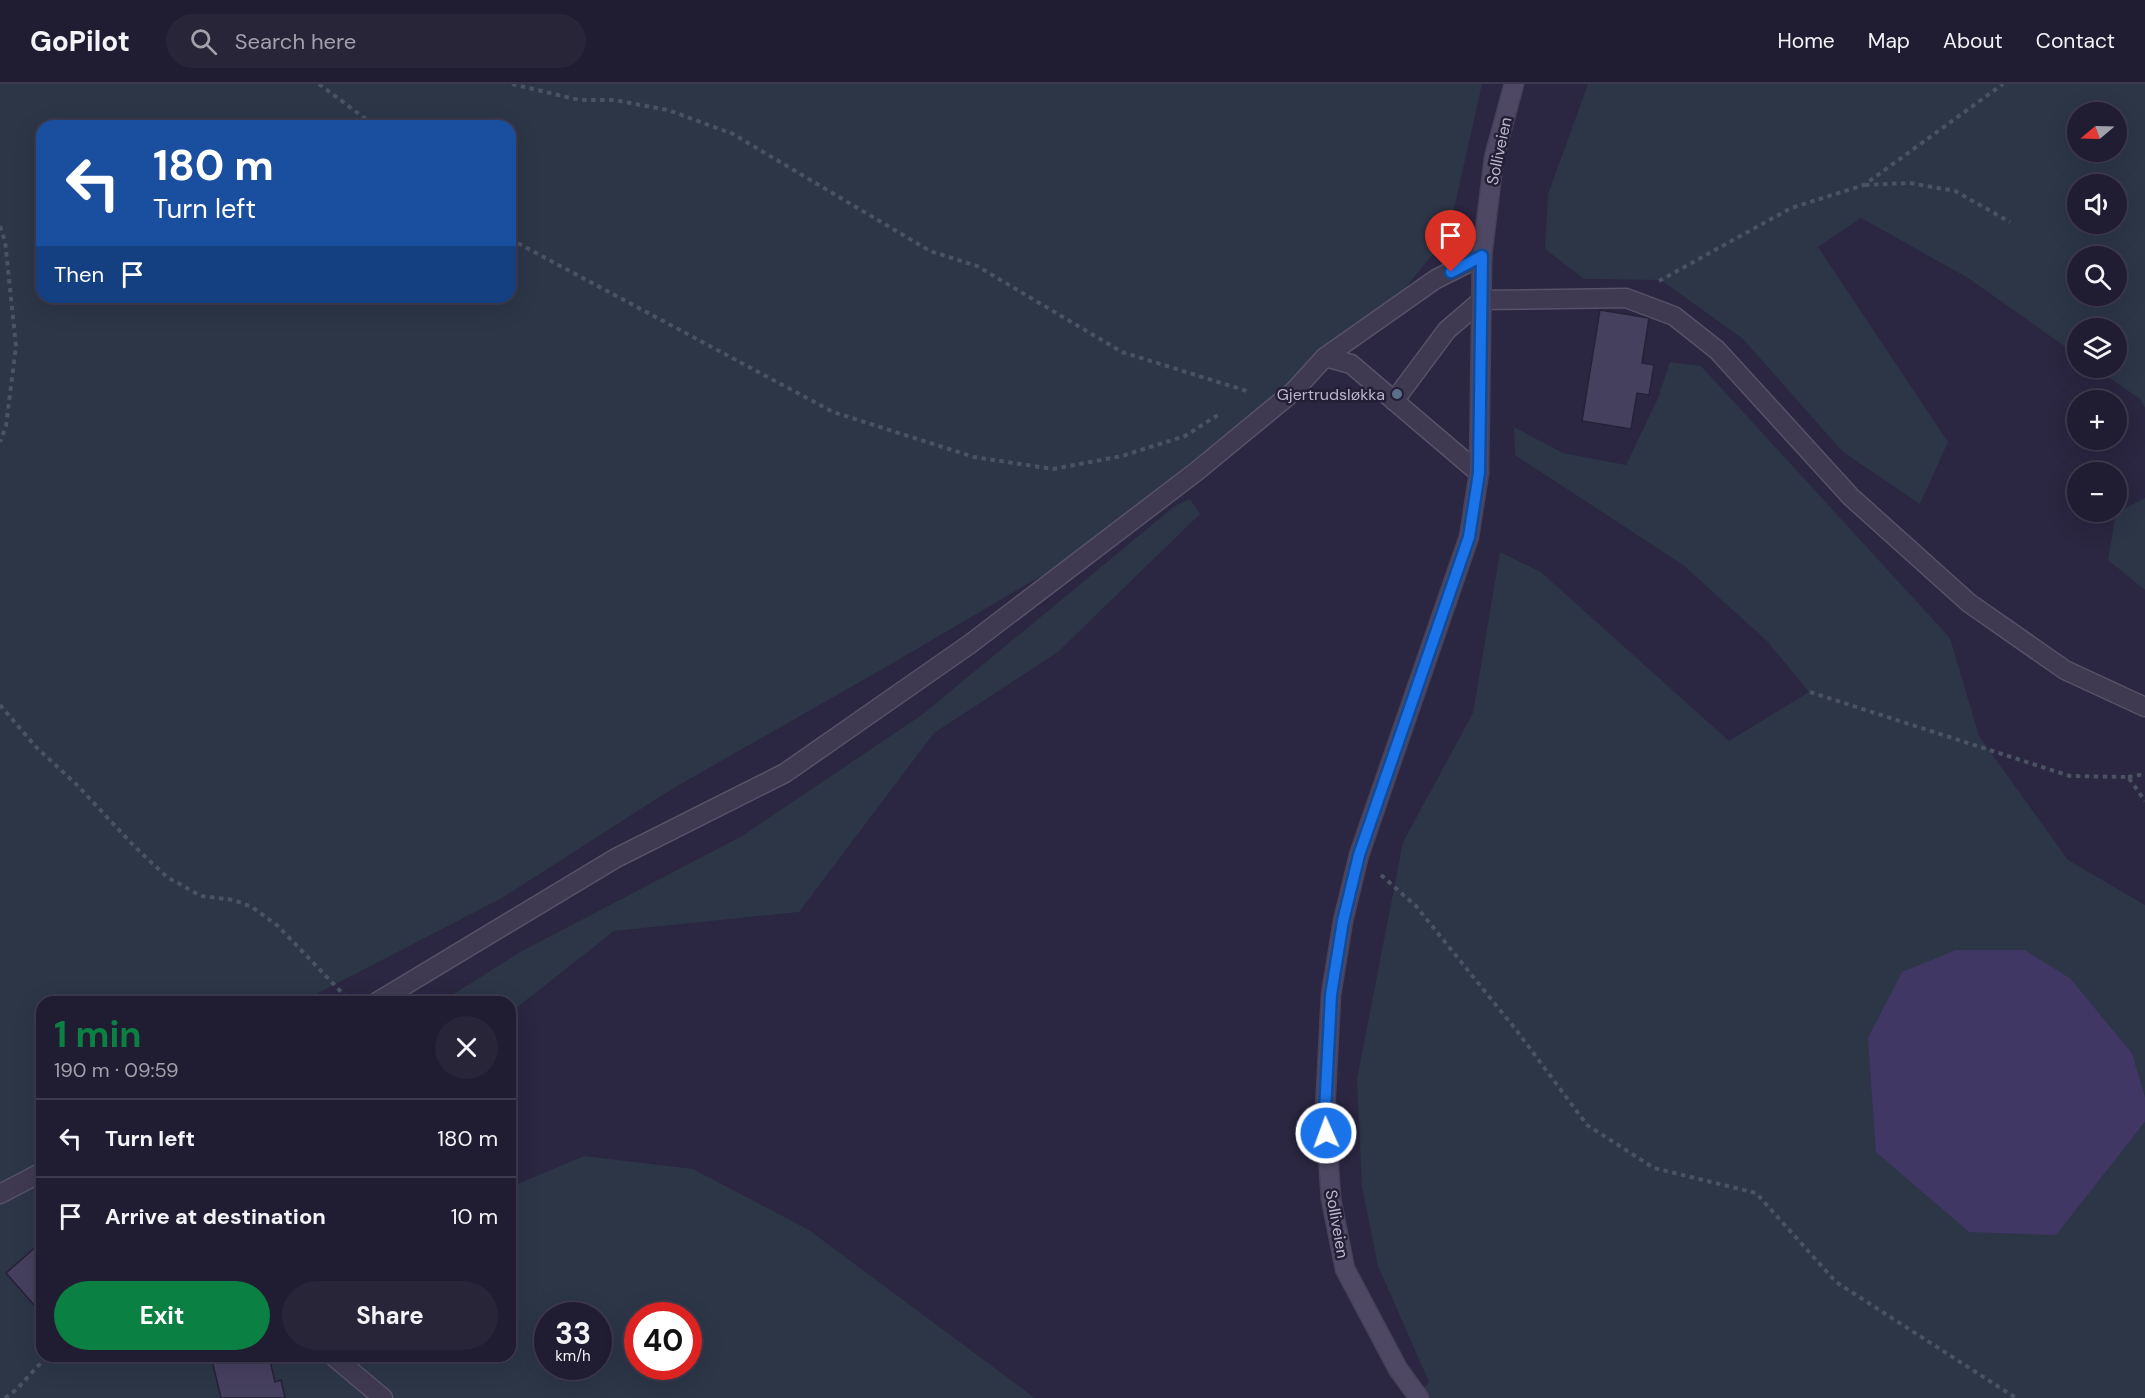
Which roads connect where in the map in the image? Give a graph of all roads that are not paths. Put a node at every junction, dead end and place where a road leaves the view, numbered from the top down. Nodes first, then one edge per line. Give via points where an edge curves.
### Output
1 (1514, 84) edge
2 (1482, 256) junction
3 (1482, 300) junction
4 (1325, 357) junction
5 (1394, 401) junction
6 (1479, 473) junction
7 (2145, 708) edge
8 (386, 996) edge
9 (36, 1175) edge
10 (0, 1194) edge
11 (340, 1362) edge
12 (383, 1398) edge
13 (1419, 1398) edge

1 - 2 street, Solliveien via 1494,158
2 - 3 street, Solliveien
2 - 4 street via 1436,279
3 - 5 street via 1447,330
3 - 6 street, Solliveien
3 - 7 street via 1626,298 1674,316 1717,350 1851,497 1970,603 2065,670
4 - 5 street via 1352,364
4 - 8 street via 1294,392 1197,471 970,644 785,773 616,858
5 - 6 street
6 - 13 street, Solliveien via 1469,537 1359,855 1331,995 1325,1111 1331,1199 1345,1269 1398,1369
9 - 10 street
11 - 12 street

